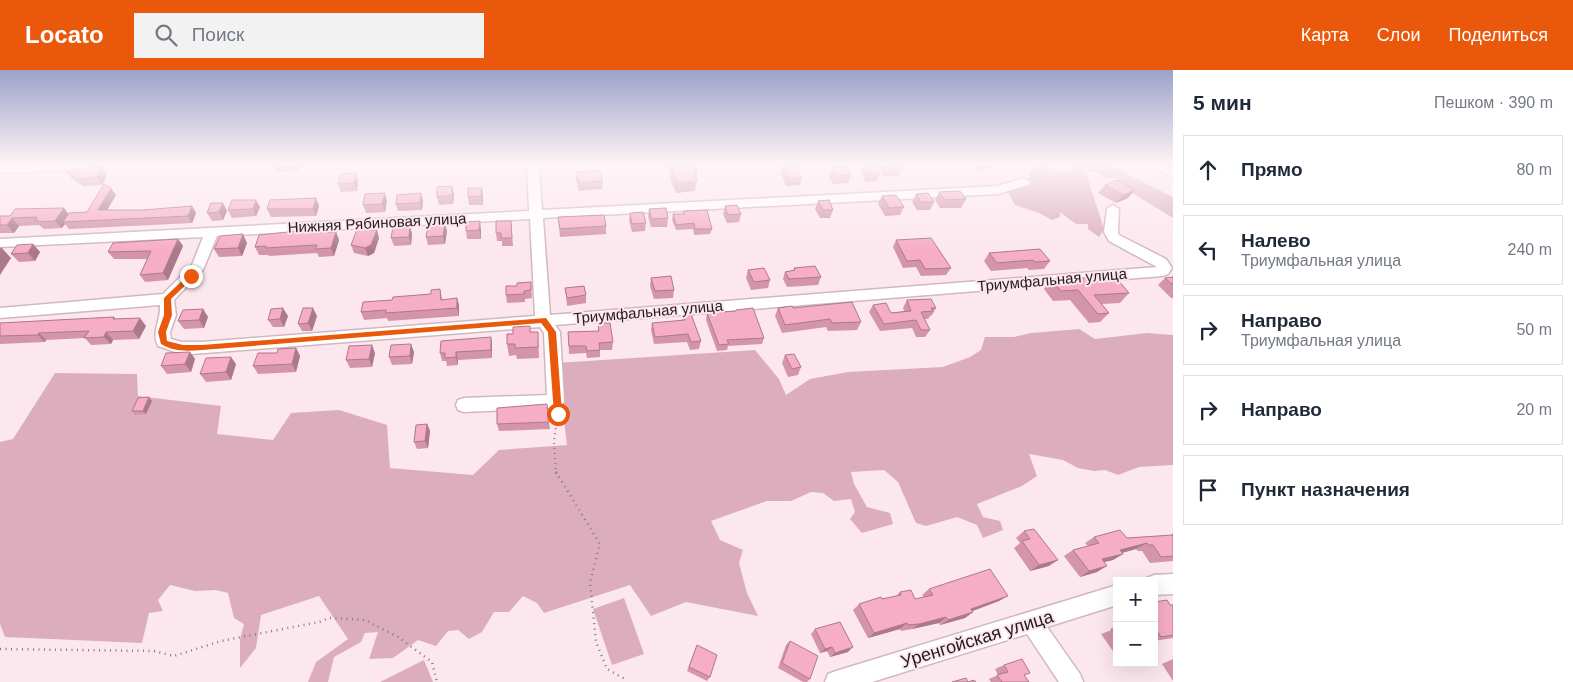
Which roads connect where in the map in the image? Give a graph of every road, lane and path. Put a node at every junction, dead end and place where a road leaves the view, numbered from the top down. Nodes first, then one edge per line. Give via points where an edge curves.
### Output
1 (535, 194) edge
2 (930, 194) edge
3 (1113, 209) dead end
4 (537, 214) junction
5 (212, 232) junction
6 (0, 243) edge
7 (168, 298) junction
8 (0, 313) edge
9 (543, 320) junction
10 (556, 401) junction
11 (464, 404) dead end
12 (1173, 584) edge
13 (1158, 585) edge
14 (1113, 596) edge
15 (1032, 623) junction
16 (0, 649) edge
17 (437, 682) edge
18 (624, 682) edge
19 (836, 682) edge
20 (1072, 682) edge

1 - 4 street
2 - 4 street, Нижняя Рябиновая улица
3 - 9 street, Триумфальная улица via 1110,232 1114,238 1161,262 1166,268 1163,271
4 - 5 street, Нижняя Рябиновая улица
4 - 9 street
5 - 6 street, Нижняя Рябиновая улица
5 - 7 street via 198,268
7 - 8 street
7 - 9 street, Триумфальная улица via 168,315 162,332 164,342 183,348
9 - 10 street via 552,332
10 - 11 street
10 - 18 path via 556,474 600,544 590,582 596,642 608,669
12 - 13 street
14 - 15 street, Уренгойская улица
15 - 19 street, Уренгойская улица
15 - 20 street
16 - 17 path via 154,651 174,656 220,641 330,618 365,620 398,637 432,662

